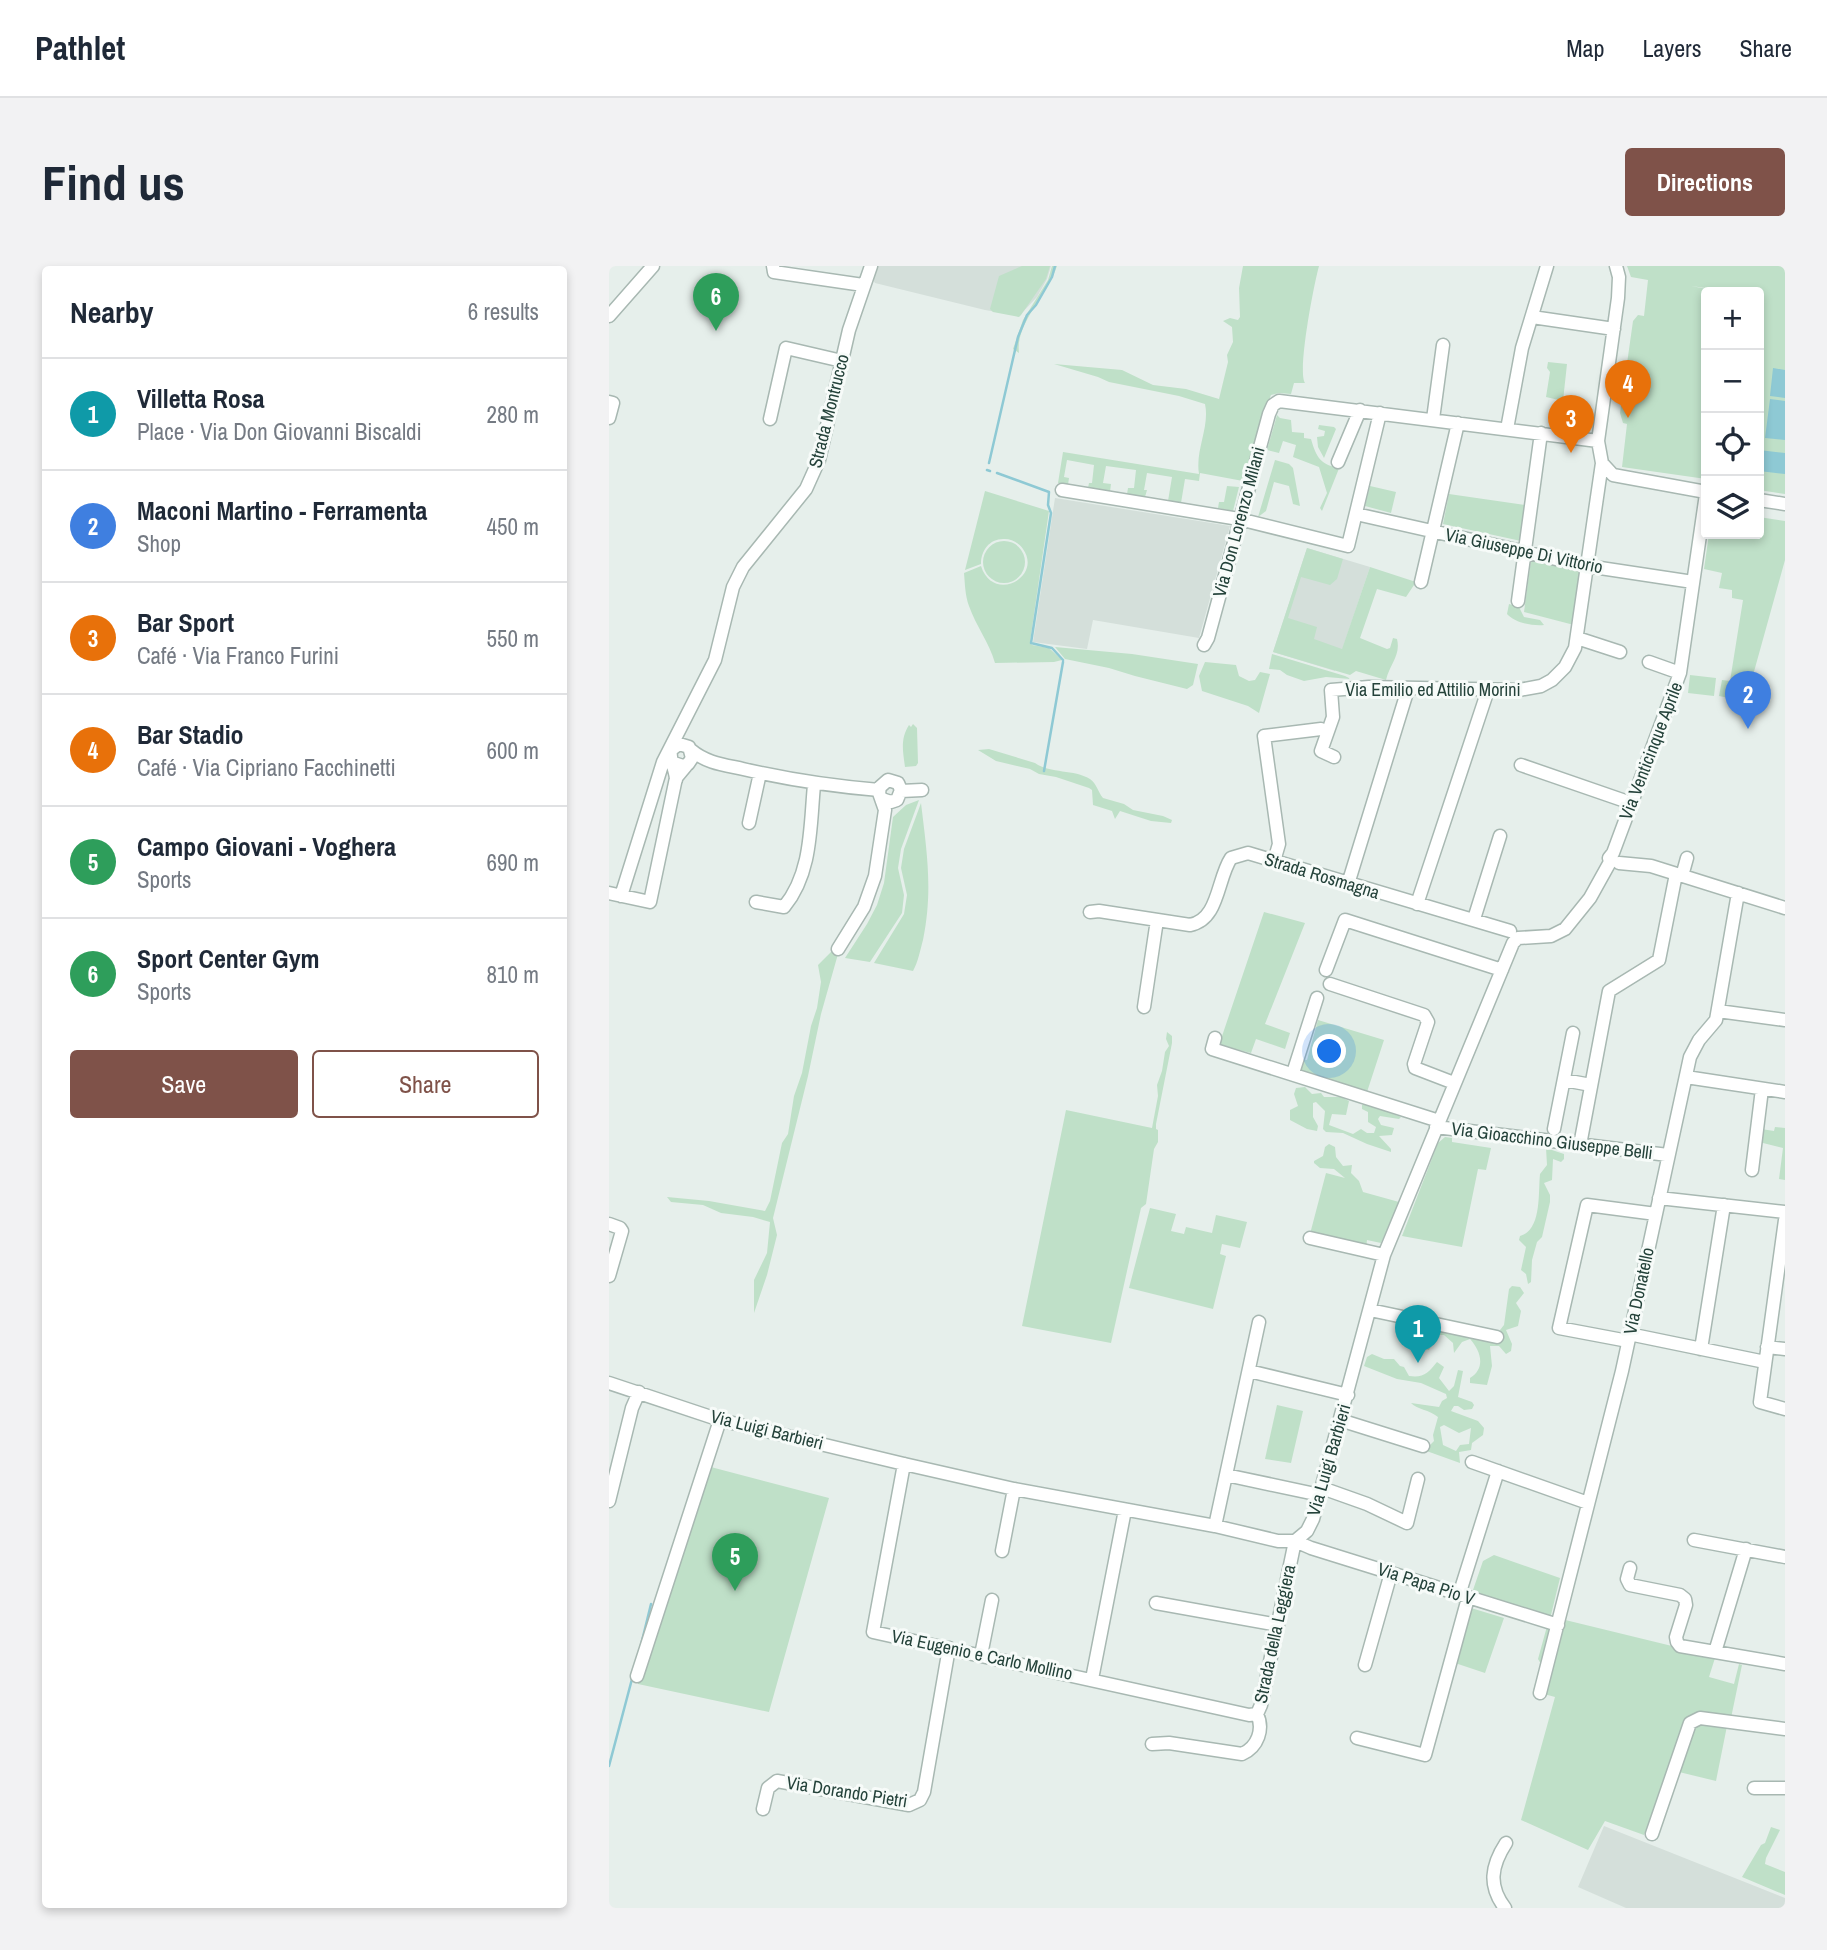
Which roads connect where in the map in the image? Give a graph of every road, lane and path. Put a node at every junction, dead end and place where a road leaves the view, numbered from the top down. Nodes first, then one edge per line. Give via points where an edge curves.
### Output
1 (653, 266) edge
2 (773, 266) edge
3 (871, 266) edge
4 (1548, 266) edge
5 (1616, 266) edge
6 (863, 285) junction
7 (609, 316) edge
8 (1532, 317) junction
9 (1614, 329) junction
10 (1443, 345) dead end
11 (842, 361) junction
12 (609, 402) edge
13 (1360, 410) junction
14 (1380, 412) junction
15 (609, 418) edge
16 (770, 419) dead end
17 (1433, 419) junction
18 (1458, 423) junction
19 (1507, 429) junction
20 (1541, 433) junction
21 (1598, 441) junction
22 (1338, 462) dead end
23 (1602, 463) junction
24 (1062, 490) dead end
25 (1701, 492) edge
26 (1764, 501) edge
27 (1785, 504) edge
28 (1356, 514) junction
29 (1239, 519) junction
30 (1701, 527) edge
31 (1433, 531) junction
32 (1525, 552) junction
33 (1587, 566) junction
34 (1421, 582) dead end
35 (1693, 582) junction
36 (1518, 601) dead end
37 (1577, 638) junction
38 (1203, 645) dead end
39 (1620, 652) dead end
40 (1649, 662) dead end
41 (1680, 673) junction
42 (1408, 689) junction
43 (1488, 690) junction
44 (1321, 729) dead end
45 (677, 752) junction
46 (1334, 757) dead end
47 (1521, 765) dead end
48 (760, 773) junction
49 (814, 785) junction
50 (922, 790) dead end
51 (889, 796) junction
52 (1631, 803) junction
53 (749, 823) dead end
54 (1500, 836) dead end
55 (1616, 856) junction
56 (1687, 858) dead end
57 (1274, 861) junction
58 (1679, 875) junction
59 (1348, 884) junction
60 (1738, 893) junction
61 (615, 895) edge
62 (756, 902) dead end
63 (1417, 904) junction
64 (1785, 908) edge
65 (1090, 912) dead end
66 (1474, 919) junction
67 (1157, 920) junction
68 (1512, 937) junction
69 (838, 949) dead end
70 (1326, 970) dead end
71 (1501, 970) junction
72 (1330, 984) dead end
73 (1317, 998) dead end
74 (1144, 1007) dead end
75 (1718, 1011) junction
76 (1785, 1020) edge
77 (1573, 1032) dead end
78 (1215, 1038) dead end
79 (1293, 1073) junction
80 (1686, 1077) junction
81 (1564, 1080) junction
82 (1591, 1082) junction
83 (1454, 1083) junction
84 (1762, 1089) junction
85 (1785, 1092) edge
86 (1437, 1124) junction
87 (1554, 1129) dead end
88 (1580, 1145) junction
89 (1668, 1155) junction
90 (1752, 1170) dead end
91 (1659, 1198) junction
92 (1724, 1205) junction
93 (1785, 1212) edge
94 (1656, 1214) junction
95 (1785, 1220) edge
96 (609, 1224) edge
97 (1310, 1238) dead end
98 (1384, 1255) junction
99 (1781, 1271) edge
100 (609, 1276) edge
101 (1370, 1310) junction
102 (1259, 1322) dead end
103 (1497, 1337) dead end
104 (1629, 1338) junction
105 (1767, 1347) junction
106 (1701, 1349) junction
107 (1785, 1349) edge
108 (1765, 1362) junction
109 (1249, 1371) junction
110 (609, 1383) edge
111 (639, 1392) junction
112 (1347, 1395) junction
113 (1785, 1409) edge
114 (720, 1420) junction
115 (1340, 1420) junction
116 (1423, 1446) dead end
117 (1472, 1462) dead end
118 (904, 1464) junction
119 (1498, 1471) junction
120 (1226, 1475) junction
121 (612, 1479) edge
122 (1418, 1479) dead end
123 (1014, 1489) junction
124 (1321, 1492) junction
125 (609, 1501) edge
126 (1588, 1503) junction
127 (1125, 1510) junction
128 (1215, 1527) junction
129 (1694, 1540) dead end
130 (1295, 1541) junction
131 (1745, 1549) junction
132 (1002, 1551) dead end
133 (1785, 1557) edge
134 (1630, 1568) dead end
135 (1391, 1573) junction
136 (1463, 1596) junction
137 (992, 1600) dead end
138 (1156, 1603) dead end
139 (1278, 1625) junction
140 (1558, 1625) junction
141 (949, 1648) junction
142 (1715, 1652) junction
143 (981, 1655) junction
144 (1785, 1664) edge
145 (1365, 1665) dead end
146 (637, 1676) dead end
147 (1092, 1679) junction
148 (1541, 1693) dead end
149 (1257, 1714) junction
150 (1785, 1728) edge
151 (1357, 1738) dead end
152 (1152, 1744) dead end
153 (1754, 1788) dead end
154 (1785, 1788) edge
155 (763, 1808) dead end
156 (1652, 1834) dead end
157 (1506, 1843) dead end
158 (1505, 1908) edge

1 - 7 street
2 - 6 street via 774,272
3 - 6 street, Strada Montrucco
4 - 8 street
5 - 9 street, Via Emilio ed Attilio Morini
6 - 11 street, Strada Montrucco
8 - 9 street
8 - 19 street
9 - 21 street, Via Emilio ed Attilio Morini
10 - 17 street
11 - 16 street via 786,348
11 - 45 street, Strada Montrucco via 811,479 743,567 733,587 715,660
12 - 15 street via 613,403
13 - 14 street
13 - 22 street
13 - 29 street, Via Don Lorenzo Milani via 1279,401 1273,405
14 - 17 street
14 - 28 street
17 - 18 street
18 - 19 street
18 - 31 street
19 - 20 street
20 - 21 street
20 - 32 street
21 - 23 street, Via Emilio ed Attilio Morini
23 - 25 street via 1622,479
23 - 33 street, Via Emilio ed Attilio Morini
24 - 29 street
26 - 27 street
28 - 29 street via 1348,546
28 - 31 street, Via Giuseppe Di Vittorio
29 - 38 street, Via Don Lorenzo Milani
30 - 35 street, Via Venticinque Aprile
31 - 32 street, Via Giuseppe Di Vittorio
31 - 34 street
32 - 33 street, Via Giuseppe Di Vittorio
32 - 36 street
33 - 35 street, Via Giuseppe Di Vittorio
33 - 37 street, Via Emilio ed Attilio Morini
35 - 41 street, Via Venticinque Aprile
37 - 39 street
37 - 43 street, Via Emilio ed Attilio Morini via 1570,659 1552,680 1531,689
40 - 41 street
41 - 52 street, Via Venticinque Aprile
42 - 43 street, Via Emilio ed Attilio Morini
42 - 46 street, Via Emilio ed Attilio Morini via 1331,690 1333,718 1321,751
42 - 59 street
43 - 63 street
44 - 57 street via 1264,736 1279,844
45 - 48 street
45 - 61 street, Strada Montrucco via 655,782
45 - 61 street, Strada Montrucco via 676,781 650,902
47 - 52 street
48 - 49 street
48 - 53 street
49 - 51 street
49 - 62 street via 804,870 797,889 784,907
50 - 51 street
51 - 69 street via 869,896
52 - 55 street, Via Venticinque Aprile
54 - 66 street
55 - 58 street
55 - 68 street, Strada Rosmagna via 1565,929 1551,936
56 - 58 street
57 - 59 street, Strada Rosmagna
57 - 67 street, Strada Rosmagna via 1248,853 1235,855 1227,864 1209,913 1199,923
58 - 60 street
58 - 82 street via 1658,960 1609,991
59 - 63 street, Strada Rosmagna
60 - 64 street
60 - 75 street, Via Donatello
63 - 66 street, Strada Rosmagna
65 - 67 street, Strada Rosmagna
66 - 68 street, Strada Rosmagna
67 - 74 street
68 - 71 street, Via Luigi Barbieri
70 - 71 street via 1345,920
71 - 83 street, Via Luigi Barbieri
72 - 83 street via 1424,1015 1428,1022 1413,1064
73 - 79 street
75 - 76 street
75 - 80 street, Via Donatello via 1690,1057
77 - 81 street
78 - 79 street, Via Gioacchino Giuseppe Belli via 1212,1049
79 - 86 street, Via Gioacchino Giuseppe Belli
80 - 84 street
80 - 89 street, Via Donatello
81 - 82 street
81 - 87 street
82 - 88 street
83 - 86 street, Via Luigi Barbieri
84 - 85 street
84 - 90 street
86 - 88 street, Via Gioacchino Giuseppe Belli
86 - 98 street, Via Luigi Barbieri
88 - 89 street, Via Gioacchino Giuseppe Belli
89 - 91 street, Via Donatello
91 - 92 street
91 - 94 street, Via Donatello
92 - 93 street
92 - 106 street
94 - 104 street, Via Donatello
94 - 104 street via 1587,1205 1559,1328
95 - 99 street
96 - 100 street via 622,1231
97 - 98 street
98 - 101 street, Via Luigi Barbieri
99 - 105 street
101 - 103 street
101 - 112 street, Via Luigi Barbieri
102 - 109 street
104 - 106 street
104 - 126 street, Via Donatello
105 - 107 street
105 - 108 street
106 - 108 street
108 - 113 street via 1760,1402
109 - 112 street
109 - 120 street
110 - 111 street, Via Luigi Barbieri
111 - 114 street, Via Luigi Barbieri
111 - 121 street
112 - 115 street, Via Luigi Barbieri
114 - 118 street, Via Luigi Barbieri
114 - 146 street
115 - 116 street
115 - 124 street, Via Luigi Barbieri
117 - 119 street
118 - 123 street, Via Luigi Barbieri
118 - 141 street, Via Eugenio e Carlo Mollino via 873,1632
119 - 126 street
119 - 136 street
120 - 124 street
120 - 128 street
121 - 125 street
122 - 124 street via 1407,1523 1367,1504
123 - 127 street, Via Luigi Barbieri
123 - 132 street
124 - 130 street, Via Luigi Barbieri via 1307,1531
126 - 140 street, Via Donatello
127 - 128 street, Via Luigi Barbieri
127 - 147 street
128 - 130 street, Via Luigi Barbieri
129 - 131 street
130 - 135 street, Via Papa Pio V
130 - 139 street, Strada della Leggiera
131 - 133 street
131 - 142 street
134 - 142 street via 1630,1585 1685,1599 1680,1646
135 - 136 street, Via Papa Pio V
135 - 145 street
136 - 140 street, Via Papa Pio V
136 - 151 street via 1425,1755
137 - 143 street
138 - 139 street
139 - 149 street, Strada della Leggiera
140 - 148 street, Via Donatello
141 - 143 street, Via Eugenio e Carlo Mollino
141 - 155 street, Via Dorando Pietri via 920,1800 909,1805 777,1781 768,1788
142 - 144 street
143 - 147 street, Via Eugenio e Carlo Mollino
147 - 149 street, Via Eugenio e Carlo Mollino
149 - 152 street, Strada della Leggiera via 1261,1722 1257,1742 1243,1754 1169,1742
150 - 156 street via 1700,1718 1688,1726
153 - 154 street
157 - 158 street via 1492,1875 1496,1896

